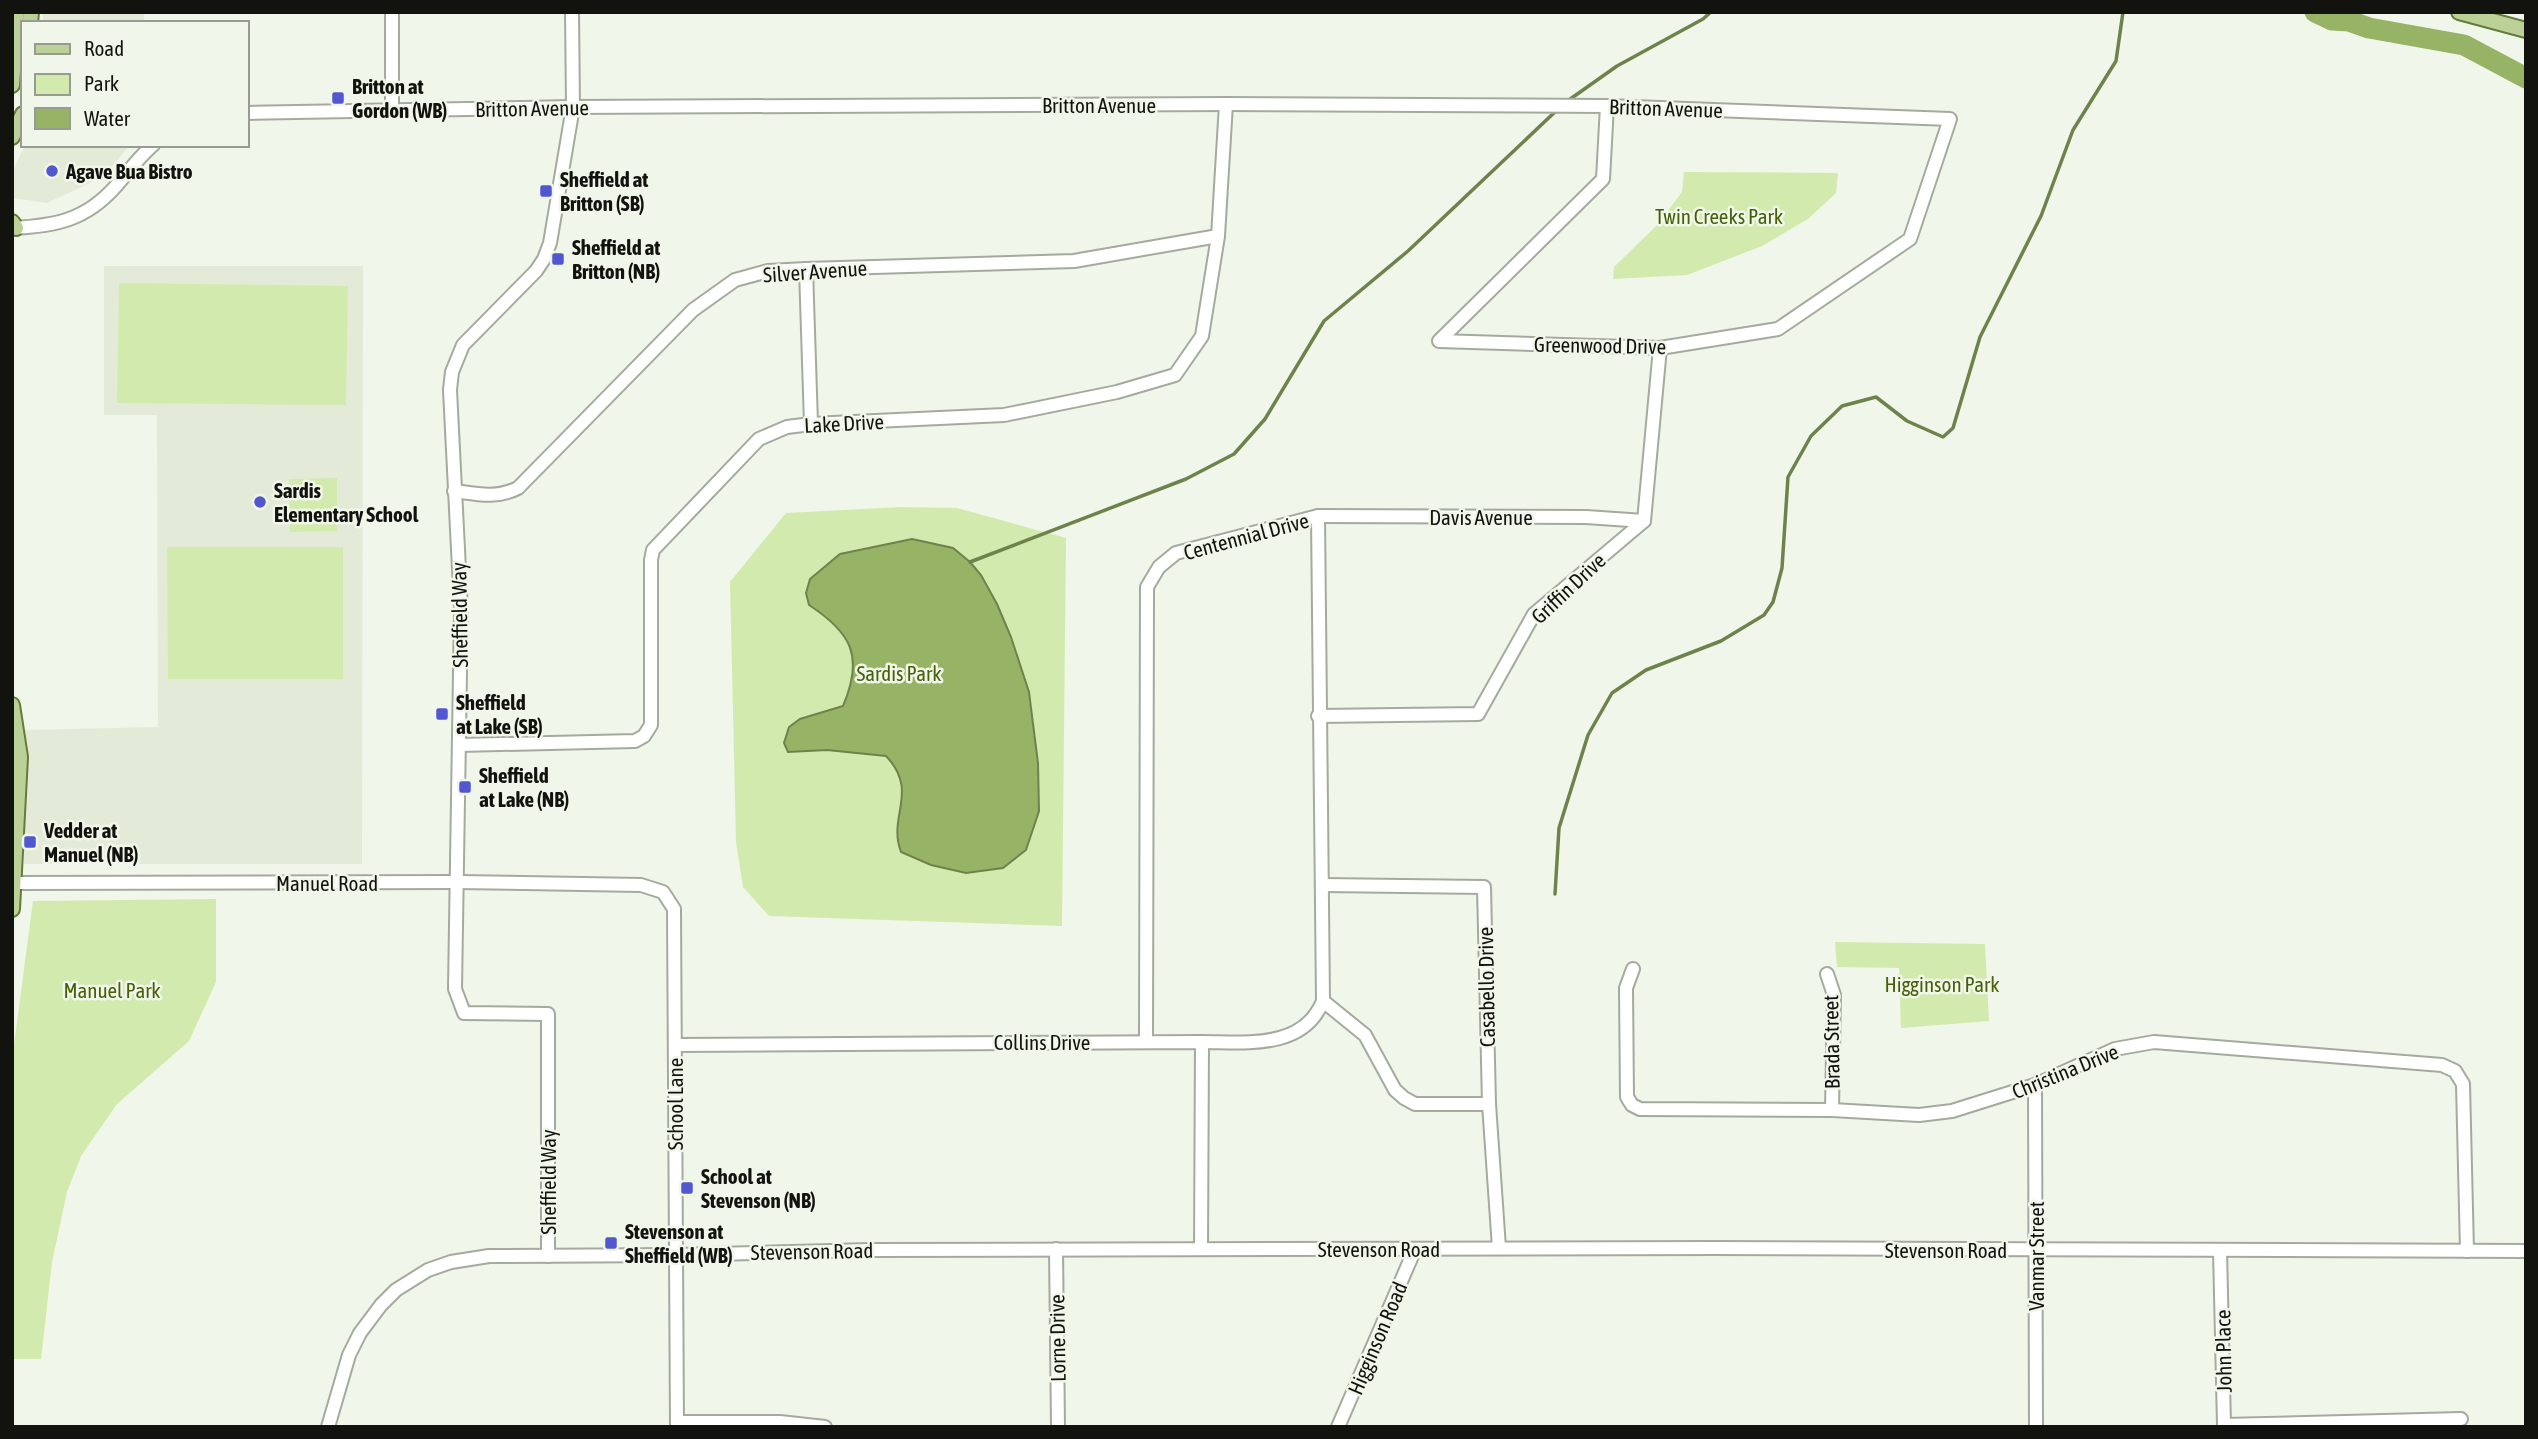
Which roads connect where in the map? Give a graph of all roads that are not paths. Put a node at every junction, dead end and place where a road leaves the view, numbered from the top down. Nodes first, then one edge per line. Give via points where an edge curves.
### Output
1 (17, 12) edge
2 (392, 12) edge
3 (572, 12) edge
4 (2459, 12) edge
5 (2526, 30) edge
6 (12, 85) edge
7 (1226, 104) junction
8 (1607, 106) junction
9 (573, 107) junction
10 (392, 110) junction
11 (248, 113) edge
12 (21, 118) edge
13 (1950, 119) joint
14 (12, 137) edge
15 (151, 147) edge
16 (14, 226) edge
17 (1218, 236) junction
18 (806, 269) junction
19 (1661, 348) junction
20 (811, 424) junction
21 (454, 491) junction
22 (1318, 516) junction
23 (1644, 521) junction
24 (12, 705) edge
25 (1318, 716) junction
26 (459, 745) junction
27 (457, 882) junction
28 (14, 883) junction
29 (640, 885) joint
30 (1323, 885) junction
31 (12, 909) edge
32 (1633, 969) dead end
33 (1827, 974) dead end
34 (1323, 1001) junction
35 (1146, 1042) junction
36 (1202, 1042) junction
37 (675, 1045) junction
38 (2035, 1085) junction
39 (1489, 1104) junction
40 (1832, 1110) junction
41 (1499, 1248) junction
42 (1056, 1249) junction
43 (1201, 1249) junction
44 (1416, 1249) junction
45 (2036, 1250) junction
46 (2220, 1250) junction
47 (2467, 1251) junction
48 (2526, 1251) edge
49 (676, 1255) junction
50 (548, 1256) junction
51 (2461, 1419) dead end
52 (677, 1424) edge
53 (328, 1427) edge
54 (825, 1427) edge
55 (1058, 1427) edge
56 (1338, 1427) edge
57 (2036, 1427) edge

1 - 6 main road
2 - 10 street
3 - 9 street, Sheffield Way
4 - 5 main road
7 - 8 street, Britton Avenue
7 - 9 street, Britton Avenue
7 - 17 street, Lake Drive
8 - 13 street, Britton Avenue
8 - 19 street, Greenwood Drive via 1604,179 1439,341
9 - 10 street, Britton Avenue
9 - 21 street, Sheffield Way via 544,259 463,345 452,372
10 - 11 street, Britton Avenue
12 - 14 main road
13 - 19 street, Greenwood Drive via 1910,239 1778,329
15 - 16 street via 87,210 60,223
17 - 18 street, Silver Avenue via 1074,261
17 - 20 street, Lake Drive via 1202,336 1175,375 1004,415
18 - 20 street
18 - 21 street, Silver Avenue via 768,271 735,280 693,310 518,488 488,496
19 - 23 street
20 - 26 street, Lake Drive via 773,431 759,439 653,550 651,725 643,736 635,741
21 - 26 street, Sheffield Way via 460,588
22 - 23 street, Davis Avenue
22 - 25 street, Centennial Drive
22 - 35 street, Centennial Drive via 1176,553 1159,567 1147,587
23 - 25 street, Griffin Drive via 1534,614 1478,714
24 - 28 main road via 20,757
25 - 30 street, Centennial Drive
26 - 27 street, Sheffield Way
27 - 28 street, Manuel Road
27 - 29 street, Manuel Road
27 - 50 street, Sheffield Way via 455,989 464,1013 548,1014
28 - 31 main road
29 - 37 street, School Lane via 663,892 674,909
30 - 34 street, Centennial Drive
30 - 39 street, Casabello Drive via 1484,887
32 - 40 street, Christina Drive via 1626,988 1627,1097 1632,1105 1640,1110
33 - 40 street, Brada Street via 1834,995
34 - 36 street via 1317,1014 1295,1034 1266,1042
34 - 39 street via 1365,1035 1404,1098 1415,1104
35 - 36 street, Collins Drive
35 - 37 street, Collins Drive
36 - 43 street
37 - 49 street, School Lane
38 - 40 street, Christina Drive via 1984,1102 1919,1115
38 - 45 street, Vanmar Street
38 - 47 street, Christina Drive via 2115,1049 2154,1042 2442,1065 2455,1071 2463,1084
39 - 41 street, Casabello Drive
41 - 44 street, Stevenson Road
41 - 45 street, Stevenson Road
42 - 43 street, Stevenson Road
42 - 49 street, Stevenson Road
42 - 55 street, Lorne Drive
43 - 44 street, Stevenson Road
44 - 56 street, Higginson Road
45 - 46 street, Stevenson Road
45 - 57 street, Vanmar Street
46 - 47 street, Stevenson Road
46 - 51 street, John Place via 2224,1424
47 - 48 street, Stevenson Road
49 - 50 street, Stevenson Road
49 - 52 street, School Lane
50 - 53 street, Stevenson Road via 489,1256 451,1262 396,1290 360,1332
52 - 54 street via 780,1422

